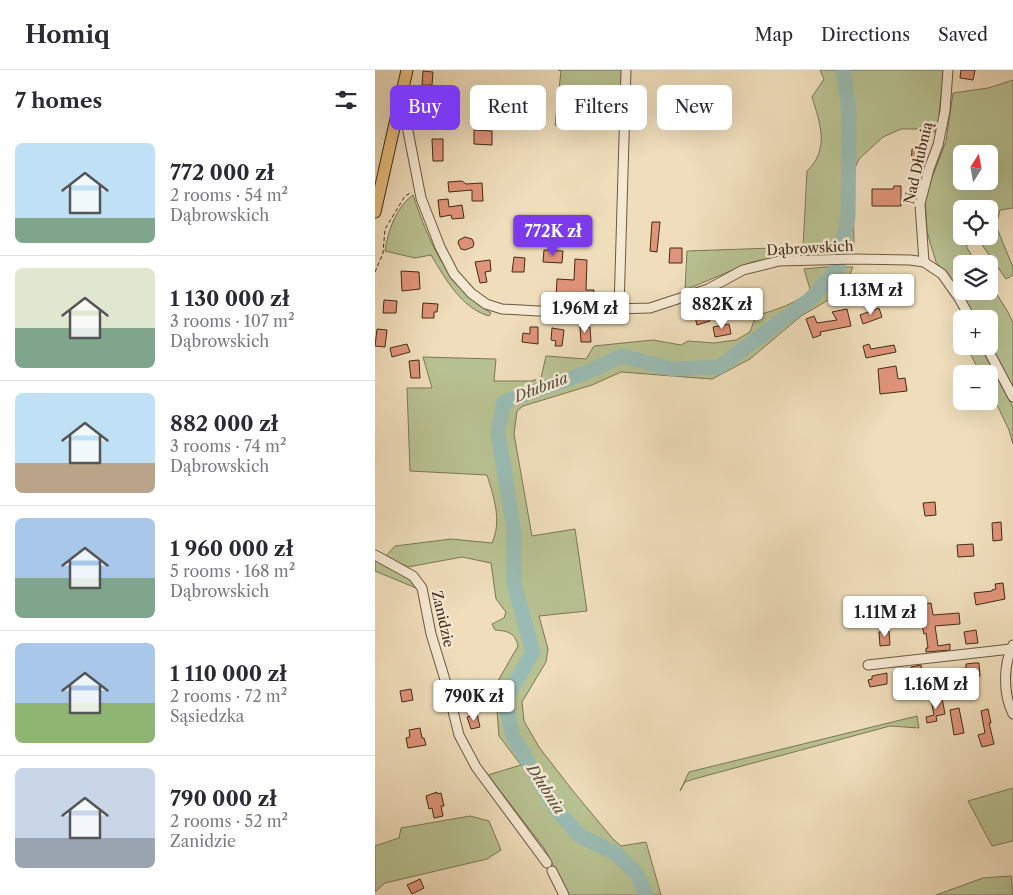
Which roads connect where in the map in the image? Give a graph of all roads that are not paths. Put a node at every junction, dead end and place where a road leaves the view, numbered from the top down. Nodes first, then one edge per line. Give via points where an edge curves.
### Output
1 (407, 70) edge
2 (626, 70) edge
3 (948, 70) edge
4 (404, 85) edge
5 (394, 130) edge
6 (408, 130) edge
7 (375, 212) edge
8 (924, 262) junction
9 (619, 309) junction
10 (966, 310) edge
11 (991, 355) edge
12 (1013, 397) edge
13 (375, 555) edge
14 (1012, 647) edge
15 (868, 665) dead end
16 (1013, 714) edge
17 (547, 863) dead end
18 (552, 871) dead end
19 (564, 895) edge

1 - 4 main road
2 - 9 street
3 - 8 street, Nad Dłubnią via 945,111 920,204
5 - 7 main road
6 - 9 street, Dąbrowskich via 428,218 454,274 471,293 486,304 502,309
8 - 9 street, Dąbrowskich via 854,259 779,261 743,270 708,289 673,302 650,308
8 - 10 street via 942,274
11 - 12 street
13 - 17 street, Zanidzie via 413,576 422,588 431,634 459,735 476,767
14 - 15 street
14 - 16 street via 1006,680 1008,704
18 - 19 street

